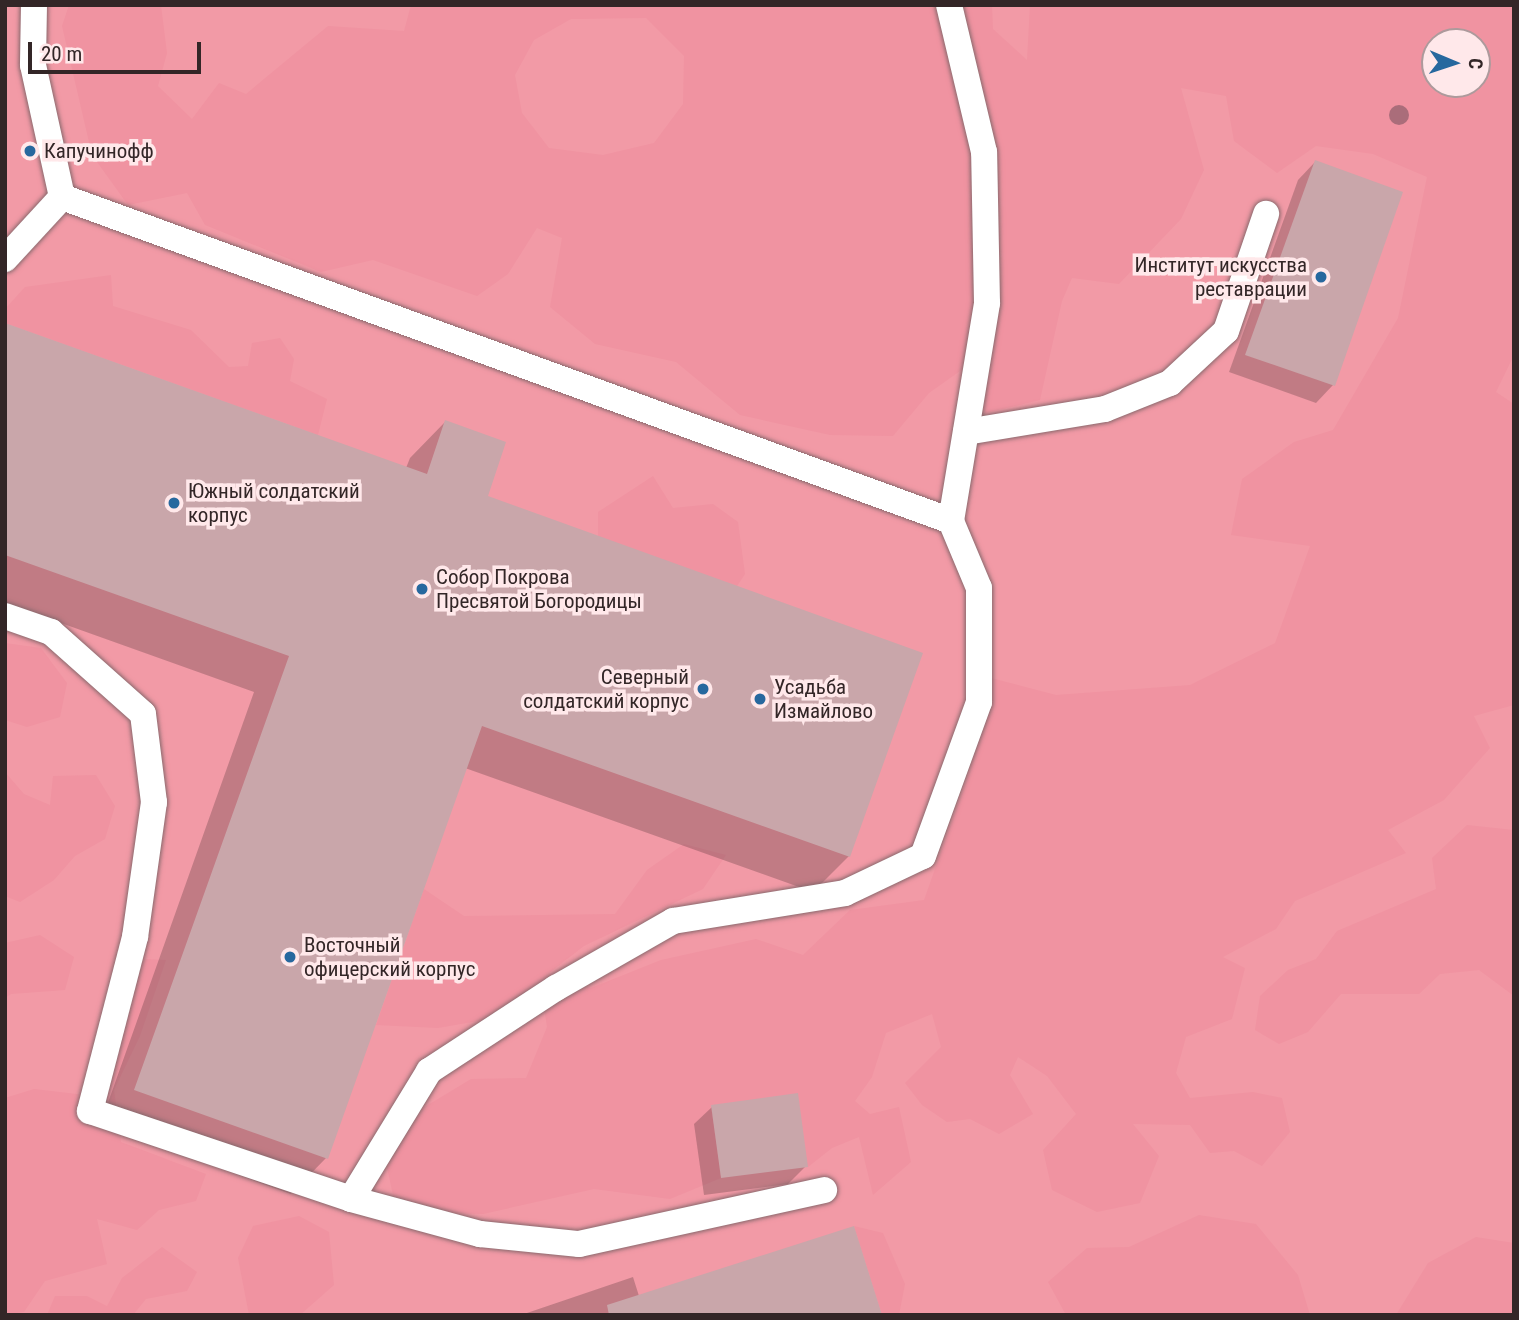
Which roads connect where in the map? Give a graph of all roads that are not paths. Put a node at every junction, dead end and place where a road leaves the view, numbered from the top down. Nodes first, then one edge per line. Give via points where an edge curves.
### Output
1 (34, 5) edge
2 (949, 5) edge
3 (62, 197) junction
4 (1266, 215) dead end
5 (5, 259) edge
6 (966, 432) junction
7 (951, 521) junction
8 (5, 616) edge
9 (824, 1190) dead end
10 (351, 1199) junction

1 - 3 lane via 33,65
2 - 6 lane via 984,152 987,303
3 - 5 lane
3 - 7 lane
4 - 6 lane via 1226,331 1170,383 1105,409
6 - 7 lane
7 - 10 lane via 979,588 979,702 923,856 845,893 673,921 556,988 429,1071
8 - 10 lane via 51,632 143,714 154,802 135,937 90,1111
9 - 10 lane via 579,1244 480,1234

